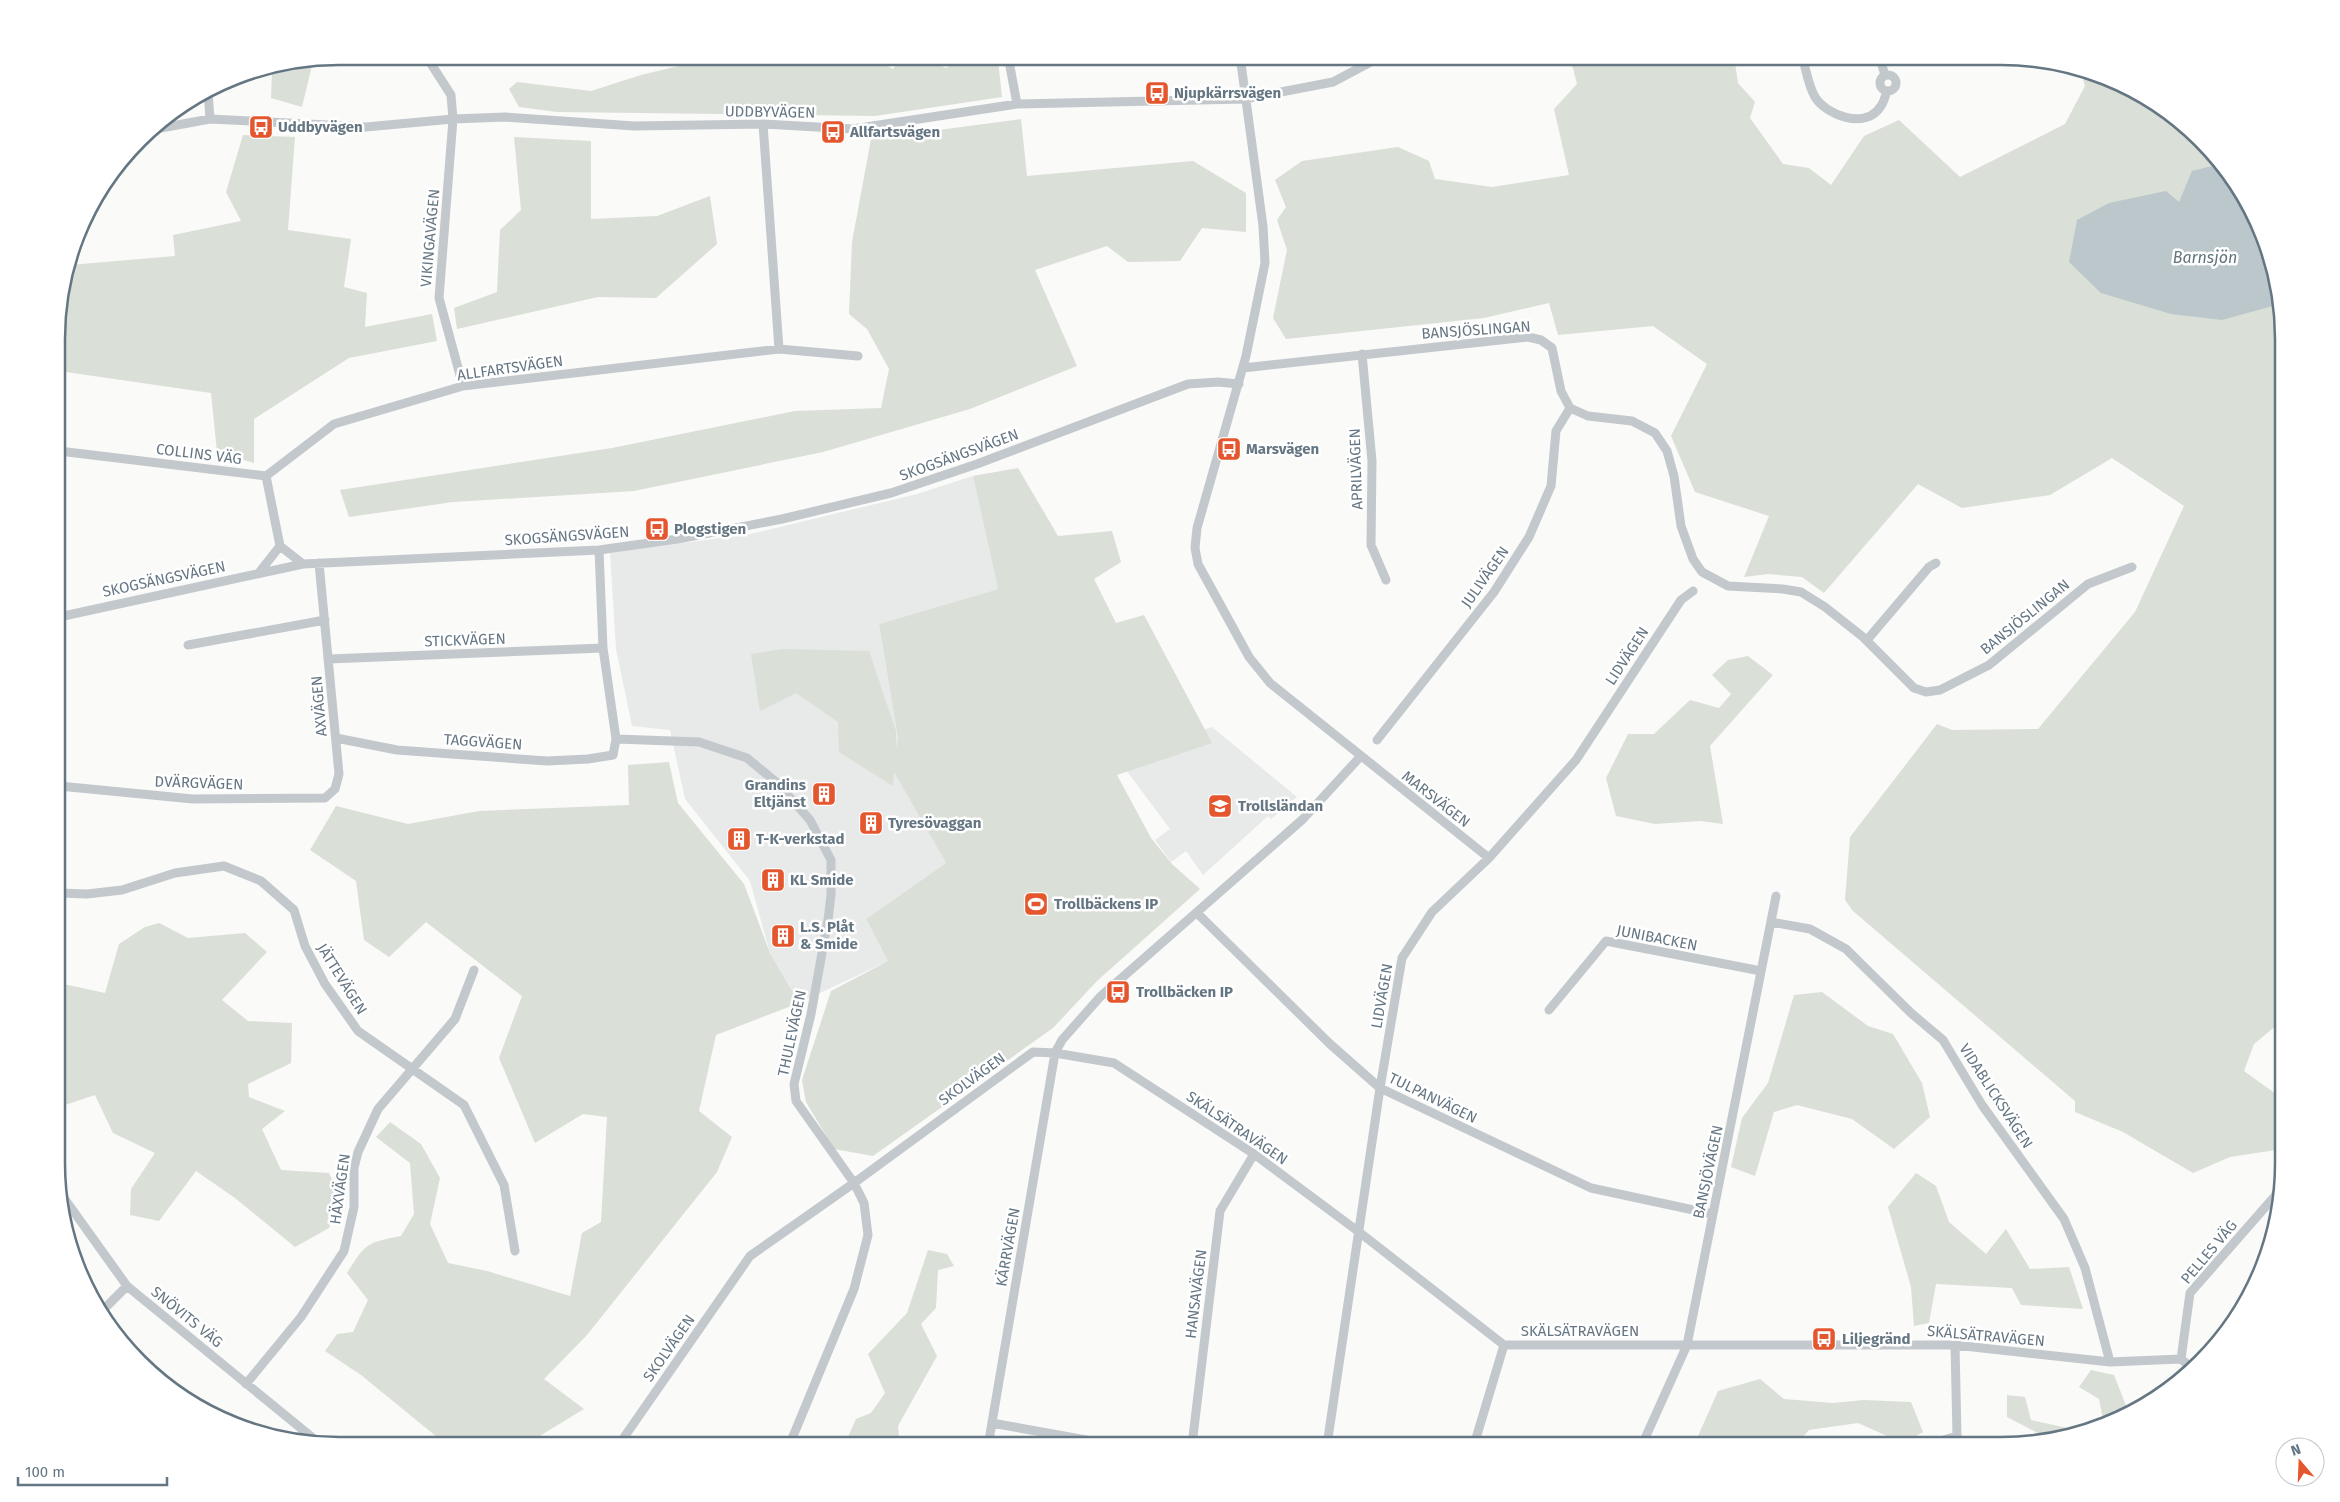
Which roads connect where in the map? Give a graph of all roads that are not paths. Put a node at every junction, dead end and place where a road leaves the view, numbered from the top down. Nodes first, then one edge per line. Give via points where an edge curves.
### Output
1 (432, 65) edge
2 (1010, 65) edge
3 (1241, 65) edge
4 (1365, 65) edge
5 (1805, 65) edge
6 (1882, 65) edge
7 (208, 98) edge
8 (1245, 99) junction
9 (1017, 104) junction
10 (453, 119) junction
11 (210, 120) junction
12 (764, 124) junction
13 (165, 128) edge
14 (778, 349) junction
15 (1362, 354) junction
16 (858, 356) dead end
17 (1243, 368) junction
18 (1239, 384) junction
19 (463, 386) junction
20 (1570, 408) junction
21 (65, 452) edge
22 (266, 476) junction
23 (280, 546) junction
24 (599, 550) junction
25 (320, 563) junction
26 (1936, 563) dead end
27 (303, 564) junction
28 (2132, 567) dead end
29 (258, 574) junction
30 (1386, 580) dead end
31 (1693, 590) dead end
32 (65, 616) edge
33 (325, 620) junction
34 (1867, 640) junction
35 (188, 644) dead end
36 (603, 648) junction
37 (329, 659) junction
38 (336, 738) junction
39 (616, 739) junction
40 (1377, 740) dead end
41 (1360, 757) junction
42 (65, 787) edge
43 (335, 789) joint
44 (1489, 858) junction
45 (65, 893) edge
46 (1776, 896) dead end
47 (1197, 913) junction
48 (1771, 922) junction
49 (474, 970) dead end
50 (1761, 971) junction
51 (1549, 1010) dead end
52 (1055, 1053) junction
53 (413, 1069) junction
54 (1380, 1088) junction
55 (1254, 1154) junction
56 (854, 1184) junction
57 (2273, 1198) edge
58 (68, 1203) edge
59 (1712, 1214) junction
60 (1359, 1232) junction
61 (515, 1251) dead end
62 (127, 1286) junction
63 (106, 1307) edge
64 (1955, 1344) junction
65 (1504, 1345) junction
66 (1687, 1345) junction
67 (2182, 1359) junction
68 (2110, 1362) junction
69 (2187, 1364) edge
70 (246, 1384) junction
71 (992, 1423) junction
72 (310, 1435) edge
73 (624, 1437) edge
74 (794, 1437) edge
75 (990, 1437) edge
76 (1066, 1437) edge
77 (1193, 1437) edge
78 (1328, 1437) edge
79 (1476, 1437) edge
80 (1646, 1437) edge
81 (1958, 1437) edge

1 - 10 street, VIKINGAVÄGEN via 451,96
2 - 9 street
3 - 8 street
4 - 8 street, UDDBYVÄGEN via 1333,82
5 - 6 street via 1814,95 1826,108 1858,119 1880,107 1887,91 1879,83 1885,75
7 - 11 street
8 - 9 street, UDDBYVÄGEN
8 - 17 street via 1265,263
9 - 12 street, UDDBYVÄGEN via 853,129
10 - 11 street, UDDBYVÄGEN via 366,127
10 - 12 street, UDDBYVÄGEN via 505,118 634,126
10 - 19 street, VIKINGAVÄGEN via 439,298
11 - 13 street, UDDBYVÄGEN
12 - 14 street
14 - 16 street, ALLFARTSVÄGEN
14 - 19 street, ALLFARTSVÄGEN
15 - 17 street, BANSJÖSLINGAN
15 - 20 street, BANSJÖSLINGAN via 1528,337 1541,340 1552,348 1561,391
15 - 30 street, APRILVÄGEN via 1372,461 1371,545
17 - 18 street
18 - 24 street, SKOGSÄNGSVÄGEN via 1188,384 891,493 782,519
18 - 41 street, MARSVÄGEN via 1197,528 1195,548 1198,564 1249,656 1270,683
19 - 22 street, ALLFARTSVÄGEN via 334,424
20 - 34 street, BANSJÖSLINGAN via 1588,416 1632,421 1655,433 1667,451 1681,526 1693,559 1702,572 1728,586 1801,592
20 - 40 street, JULIVÄGEN via 1556,431 1551,486 1529,537 1494,592
21 - 22 street, COLLINS VÄG
22 - 23 street
23 - 27 street
23 - 29 street
24 - 25 street, SKOGSÄNGSVÄGEN
24 - 36 street
25 - 27 street, SKOGSÄNGSVÄGEN
25 - 33 street, AXVÄGEN
26 - 34 street
27 - 29 street, SKOGSÄNGSVÄGEN
28 - 34 street, BANSJÖSLINGAN via 2088,584 1989,665 1940,690 1926,692 1912,687
29 - 32 street, SKOGSÄNGSVÄGEN
31 - 44 street, LIDVÄGEN via 1681,600 1576,760
33 - 35 street
33 - 37 street, AXVÄGEN
36 - 37 street, STICKVÄGEN
36 - 39 street
37 - 38 street, AXVÄGEN
38 - 39 street, TAGGVÄGEN via 397,750 547,761 612,755
38 - 43 street, AXVÄGEN via 339,774
39 - 56 street, THULEVÄGEN via 699,742 747,758 791,797 822,840 831,860 831,895 811,1014 794,1084 796,1101
41 - 44 street, MARSVÄGEN
41 - 47 street via 1303,819
42 - 43 street, DVÄRGVÄGEN via 193,800 325,798
44 - 54 street, LIDVÄGEN via 1432,912 1402,958
45 - 53 street, JÄTTEVÄGEN via 122,890 175,873 224,866 261,880 294,910 304,946 325,984 358,1031
46 - 48 street, BANSJÖVÄGEN
47 - 52 street via 1100,997 1062,1040
47 - 54 street, TULPANVÄGEN via 1330,1044
48 - 50 street, BANSJÖVÄGEN
48 - 68 street, VIDABLICKSVÄGEN via 1810,929 1846,949 1943,1040 1982,1105 2064,1219 2085,1268
49 - 53 street, HÄXVÄGEN via 454,1019
50 - 51 street, JUNIBACKEN via 1606,942
50 - 59 street, BANSJÖVÄGEN
52 - 55 street, SKÄLSÄTRAVÄGEN via 1114,1063
52 - 56 street, SKOLVÄGEN via 1033,1052
52 - 71 street, KÄRRVÄGEN
53 - 61 street, JÄTTEVÄGEN via 464,1104 504,1185
53 - 70 street, HÄXVÄGEN via 378,1109 358,1152 354,1168 354,1207 344,1251 301,1318
54 - 59 street, TULPANVÄGEN via 1591,1188
54 - 60 street, LIDVÄGEN
55 - 60 street, SKÄLSÄTRAVÄGEN
55 - 77 street, HANSAVÄGEN via 1220,1211
56 - 73 street, SKOLVÄGEN via 750,1256
56 - 74 street, THULEVÄGEN via 864,1203 868,1235 854,1289
57 - 67 street, PELLES VÄG via 2190,1293
58 - 62 street, SNÖVITS VÄG
59 - 66 street, BANSJÖVÄGEN
60 - 65 street, SKÄLSÄTRAVÄGEN
60 - 78 street, LIDVÄGEN
62 - 63 street
62 - 70 street, SNÖVITS VÄG
64 - 66 street, SKÄLSÄTRAVÄGEN
64 - 68 street, SKÄLSÄTRAVÄGEN
64 - 81 street
65 - 66 street, SKÄLSÄTRAVÄGEN
65 - 79 street
66 - 80 street, BANSJÖVÄGEN
67 - 68 street, SKÄLSÄTRAVÄGEN
67 - 69 street
70 - 72 street, SNÖVITS VÄG
71 - 75 street, KÄRRVÄGEN
71 - 76 street

